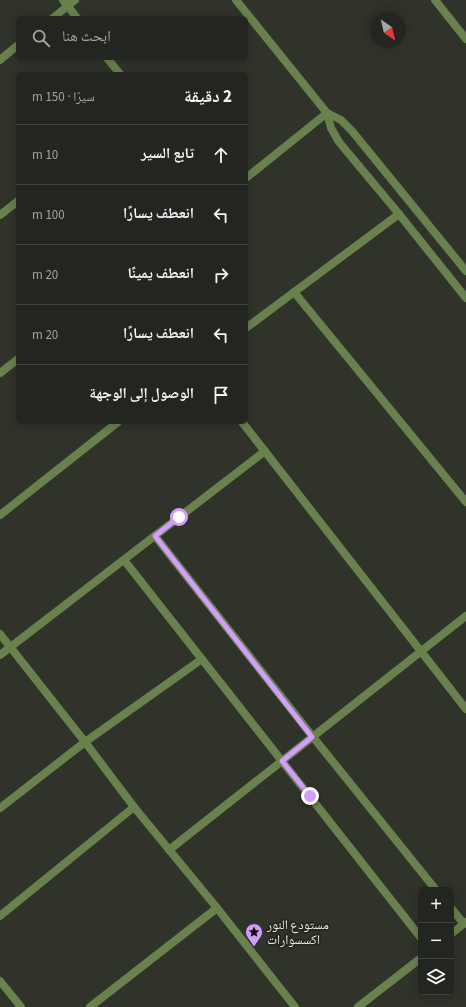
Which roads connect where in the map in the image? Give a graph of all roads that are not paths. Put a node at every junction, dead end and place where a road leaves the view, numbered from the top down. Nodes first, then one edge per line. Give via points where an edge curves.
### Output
1 (75, 0) edge
2 (236, 0) edge
3 (435, 0) edge
4 (66, 3) edge
5 (55, 16) edge
6 (76, 16) edge
7 (466, 39) edge
8 (16, 47) edge
9 (0, 60) edge
10 (109, 60) edge
11 (118, 72) edge
12 (327, 113) junction
13 (248, 176) edge
14 (16, 203) edge
15 (399, 214) junction
16 (0, 215) edge
17 (466, 271) edge
18 (294, 292) junction
19 (466, 298) edge
20 (248, 326) edge
21 (16, 361) edge
22 (0, 373) edge
23 (115, 424) edge
24 (244, 424) edge
25 (264, 451) junction
26 (466, 502) edge
27 (0, 515) edge
28 (155, 536) junction
29 (124, 560) junction
30 (466, 616) edge
31 (0, 634) edge
32 (10, 647) junction
33 (421, 652) junction
34 (0, 655) edge
35 (202, 659) junction
36 (466, 709) edge
37 (312, 737) junction
38 (85, 742) junction
39 (282, 761) junction
40 (134, 807) junction
41 (0, 808) edge
42 (169, 850) junction
43 (434, 887) edge
44 (216, 908) junction
45 (454, 911) edge
46 (0, 916) edge
47 (465, 923) edge
48 (454, 932) edge
49 (418, 934) edge
50 (420, 959) edge
51 (0, 981) edge
52 (21, 1007) edge
53 (90, 1007) edge
54 (294, 1007) edge
55 (358, 1007) edge

1 - 4 street
2 - 12 street
3 - 7 street
4 - 5 street
4 - 6 street
8 - 9 street
10 - 11 street
12 - 13 street
12 - 15 street via 331,128 339,142
12 - 17 street via 341,120 352,131
14 - 16 street
15 - 18 street
15 - 19 street
18 - 20 street
18 - 26 street
21 - 22 street
23 - 27 street
24 - 25 street
25 - 28 street
25 - 33 street
28 - 29 street
28 - 37 street
29 - 32 street
29 - 35 street
30 - 33 street
31 - 32 street
32 - 34 street
32 - 38 street
33 - 36 street
33 - 37 street
35 - 38 street
35 - 39 street
37 - 39 street
37 - 43 street
38 - 40 street
38 - 41 street
39 - 42 street
39 - 49 street
40 - 42 street
40 - 46 street
42 - 44 street
44 - 53 street
44 - 54 street
45 - 47 street
47 - 48 street
50 - 55 street
51 - 52 street

